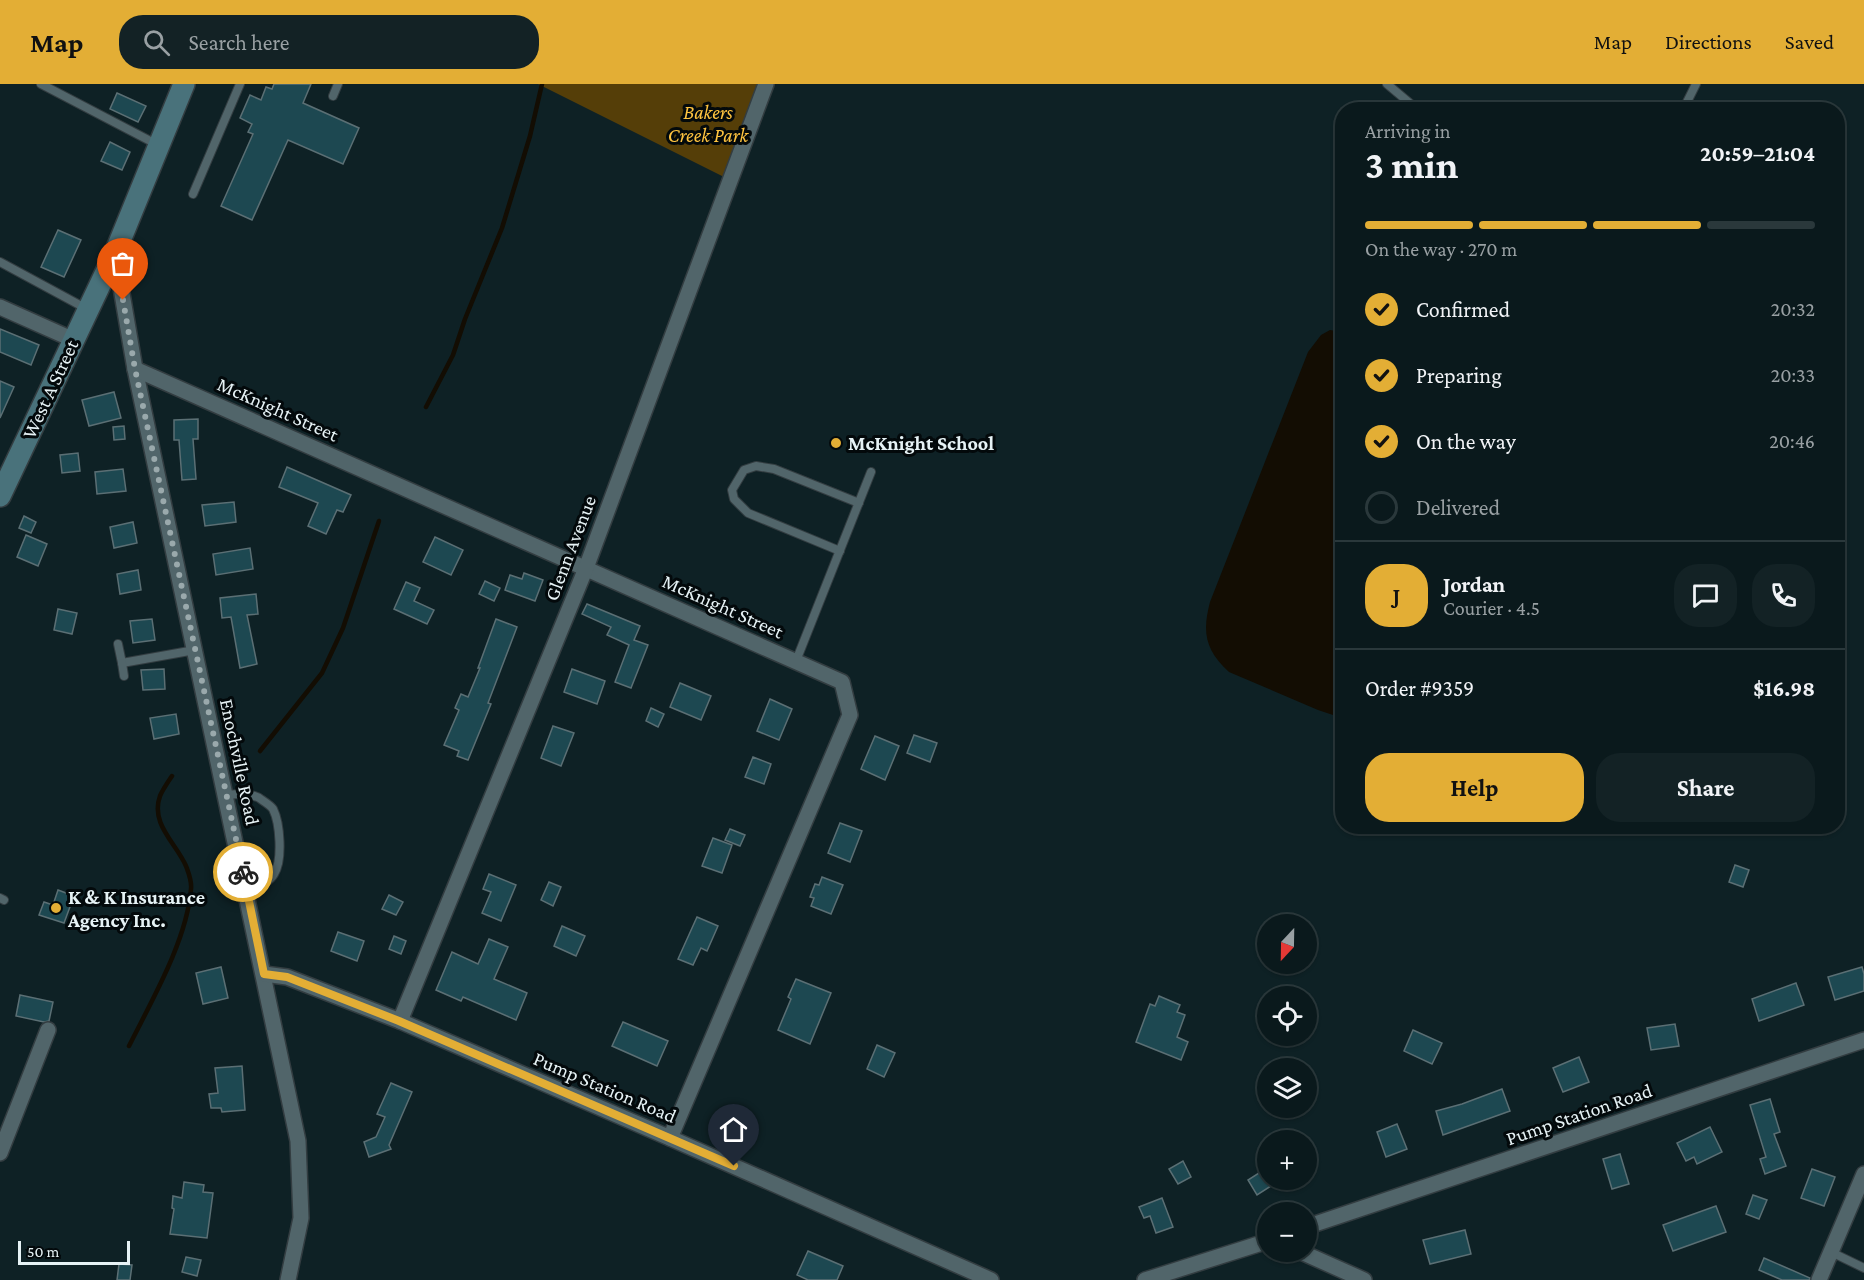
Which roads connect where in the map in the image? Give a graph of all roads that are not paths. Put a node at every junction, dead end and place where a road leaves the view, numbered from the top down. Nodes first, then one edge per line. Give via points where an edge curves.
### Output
1 (41, 84) edge
2 (184, 84) edge
3 (240, 84) edge
4 (338, 84) edge
5 (765, 84) edge
6 (1387, 84) edge
7 (1696, 84) edge
8 (333, 96) dead end
9 (1408, 102) edge
10 (1689, 102) edge
11 (159, 146) junction
12 (193, 194) dead end
13 (115, 253) junction
14 (0, 261) edge
15 (0, 307) edge
16 (88, 309) junction
17 (74, 340) junction
18 (135, 369) junction
19 (871, 472) dead end
20 (0, 496) edge
21 (859, 503) junction
22 (840, 551) junction
23 (586, 568) junction
24 (118, 644) dead end
25 (195, 650) junction
26 (796, 661) junction
27 (122, 663) junction
28 (124, 676) dead end
29 (226, 795) junction
30 (247, 891) junction
31 (264, 974) junction
32 (399, 1021) junction
33 (48, 1030) dead end
34 (1864, 1040) edge
35 (670, 1138) junction
36 (0, 1153) edge
37 (1864, 1174) edge
38 (1317, 1223) edge
39 (1257, 1244) edge
40 (1831, 1252) junction
41 (1317, 1259) edge
42 (1864, 1268) edge
43 (288, 1280) edge
44 (992, 1280) edge
45 (1145, 1280) edge
46 (1364, 1280) edge
47 (1819, 1280) edge

1 - 11 lane
2 - 11 street, West A Street
3 - 12 lane
4 - 8 lane
5 - 23 street, Glenn Avenue
6 - 9 lane
7 - 10 lane
11 - 13 street, West A Street
13 - 16 street, West A Street
13 - 18 street, Enochville Road
14 - 16 lane
15 - 17 street
16 - 17 street, West A Street
17 - 20 street, West A Street
18 - 23 street, McKnight Street
18 - 25 street, Enochville Road
19 - 21 lane
21 - 22 lane
21 - 22 lane via 774,469 756,466 744,470 732,490 734,499 748,513
22 - 26 lane
23 - 26 street, McKnight Street
23 - 32 street, Glenn Avenue
24 - 27 lane
25 - 27 lane
25 - 29 street, Enochville Road
26 - 35 street, McKnight Street via 842,682 850,715
27 - 28 lane
29 - 30 street, Enochville Road
29 - 30 lane via 248,794 273,809 279,859 267,882
30 - 31 street, Enochville Road
31 - 32 street, Pump Station Road via 287,977
31 - 43 street, Enochville Road via 298,1141 301,1218
32 - 35 street, Pump Station Road
33 - 36 street
34 - 38 street, Pump Station Road
35 - 44 street, Pump Station Road
37 - 40 street
39 - 45 street
40 - 42 lane
40 - 47 street
41 - 46 street

